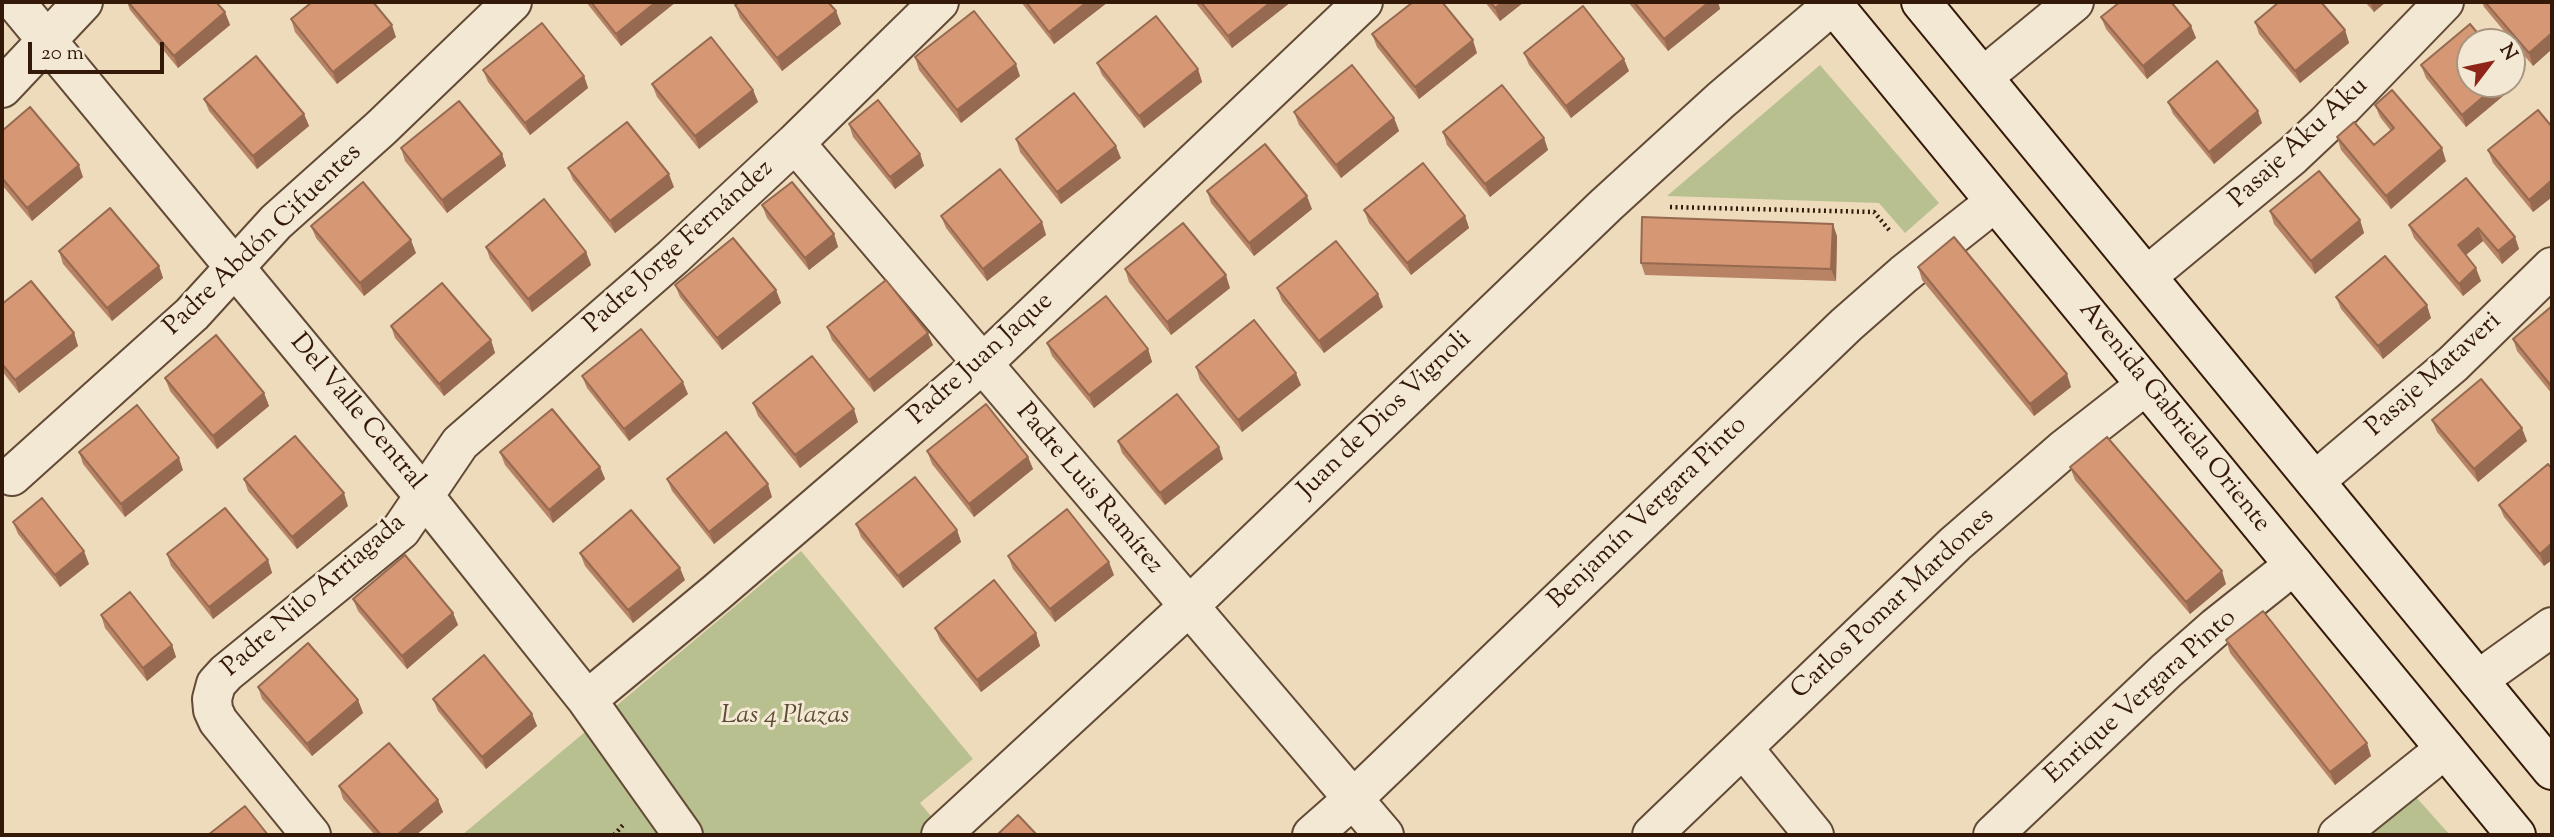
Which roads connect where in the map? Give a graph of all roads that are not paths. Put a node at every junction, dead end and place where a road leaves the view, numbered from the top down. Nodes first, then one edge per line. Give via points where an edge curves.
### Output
1 (15, 2) edge
2 (83, 2) edge
3 (512, 2) edge
4 (939, 2) edge
5 (1363, 2) edge
6 (1921, 2) edge
7 (2074, 2) edge
8 (2444, 2) edge
9 (1833, 3) edge
10 (47, 41) junction
11 (1983, 77) junction
12 (2, 88) edge
13 (795, 143) junction
14 (1995, 202) junction
15 (2552, 267) edge
16 (234, 268) junction
17 (2147, 276) junction
18 (982, 364) junction
19 (2146, 385) junction
20 (12, 476) dead end
21 (2315, 481) junction
22 (424, 496) junction
23 (2294, 565) junction
24 (1188, 607) junction
25 (2552, 627) edge
26 (2478, 680) junction
27 (587, 700) junction
28 (1743, 748) junction
29 (2445, 749) junction
30 (2552, 770) edge
31 (1354, 798) junction
32 (944, 834) edge
33 (311, 835) edge
34 (683, 835) edge
35 (1312, 835) edge
36 (1384, 835) edge
37 (1652, 835) edge
38 (1814, 835) edge
39 (1993, 835) edge
40 (2338, 835) edge
41 (2516, 835) edge

1 - 10 street, Del Valle Central
2 - 10 street
3 - 16 street, Padre Abdón Cifuentes via 275,222
4 - 13 street, Padre Jorge Fernández
5 - 18 street, Padre Juan Jaque
6 - 11 street
7 - 11 street
8 - 17 street, Pasaje Aku Aku via 2309,140
9 - 14 street, Avenida Gabriela Oriente
9 - 24 street, Juan de Dios Vignoli via 1606,205
10 - 12 street
10 - 16 street, Del Valle Central
11 - 17 street
13 - 18 street, Padre Luis Ramírez
13 - 22 street, Padre Jorge Fernández via 604,320 460,443
14 - 19 street, Avenida Gabriela Oriente
14 - 31 street, Benjamín Vergara Pinto via 1836,334
15 - 21 street, Pasaje Mataveri via 2453,365
16 - 20 street, Padre Abdón Cifuentes via 192,314
16 - 22 street, Del Valle Central
17 - 21 street
18 - 24 street, Padre Luis Ramírez
18 - 27 street, Padre Juan Jaque
19 - 23 street, Avenida Gabriela Oriente
19 - 28 street, Carlos Pomar Mardones via 1955,544
21 - 26 street
22 - 27 street, Del Valle Central
22 - 33 street, Padre Nilo Arriagada via 401,530 216,684 212,699 218,722
23 - 29 street, Avenida Gabriela Oriente
23 - 39 street, Enrique Vergara Pinto via 2166,671
24 - 31 street, Padre Luis Ramírez
24 - 32 street, Juan de Dios Vignoli
25 - 26 street
26 - 30 street
27 - 34 street, Del Valle Central
28 - 37 street, Carlos Pomar Mardones
28 - 38 street
29 - 40 street
29 - 41 street, Avenida Gabriela Oriente
31 - 35 street, Benjamín Vergara Pinto
31 - 36 street, Padre Luis Ramírez

